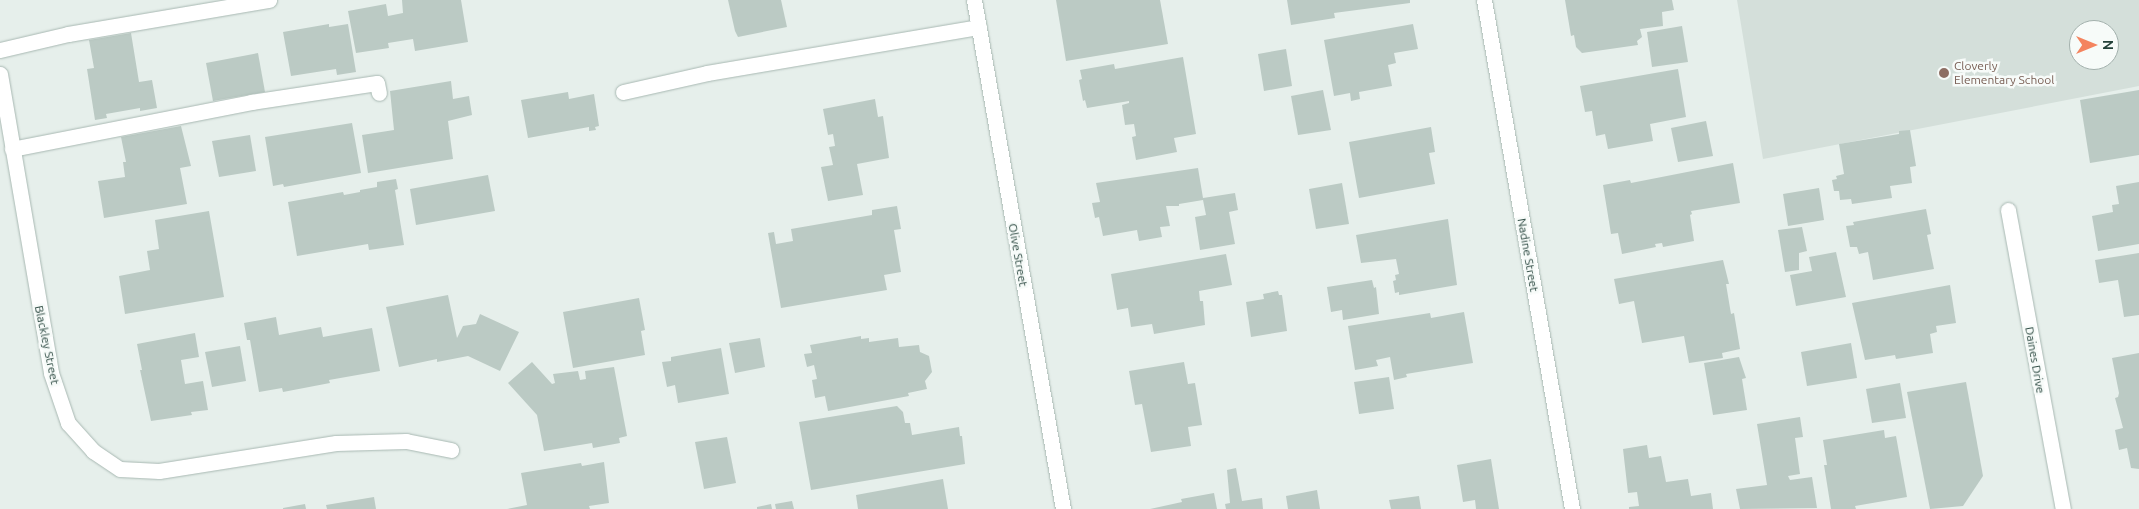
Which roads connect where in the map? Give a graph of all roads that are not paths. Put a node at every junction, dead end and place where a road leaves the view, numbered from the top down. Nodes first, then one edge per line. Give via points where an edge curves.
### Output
1 (269, 0) edge
2 (974, 0) edge
3 (1484, 0) edge
4 (979, 27) junction
5 (0, 50) edge
6 (0, 74) edge
7 (623, 92) dead end
8 (379, 93) dead end
9 (12, 149) junction
10 (2008, 210) dead end
11 (451, 450) dead end
12 (1063, 509) edge
13 (1572, 509) edge
14 (2063, 509) edge

1 - 5 street via 68,34
2 - 4 street, Olive Street
3 - 13 street, Nadine Street
4 - 7 street via 707,74
4 - 12 street, Olive Street
6 - 9 street, Blackley Street
8 - 9 street via 377,84 251,102
9 - 11 street, Blackley Street via 50,372 68,423 93,451 120,470 158,471 336,443 406,441
10 - 14 street, Daines Drive

